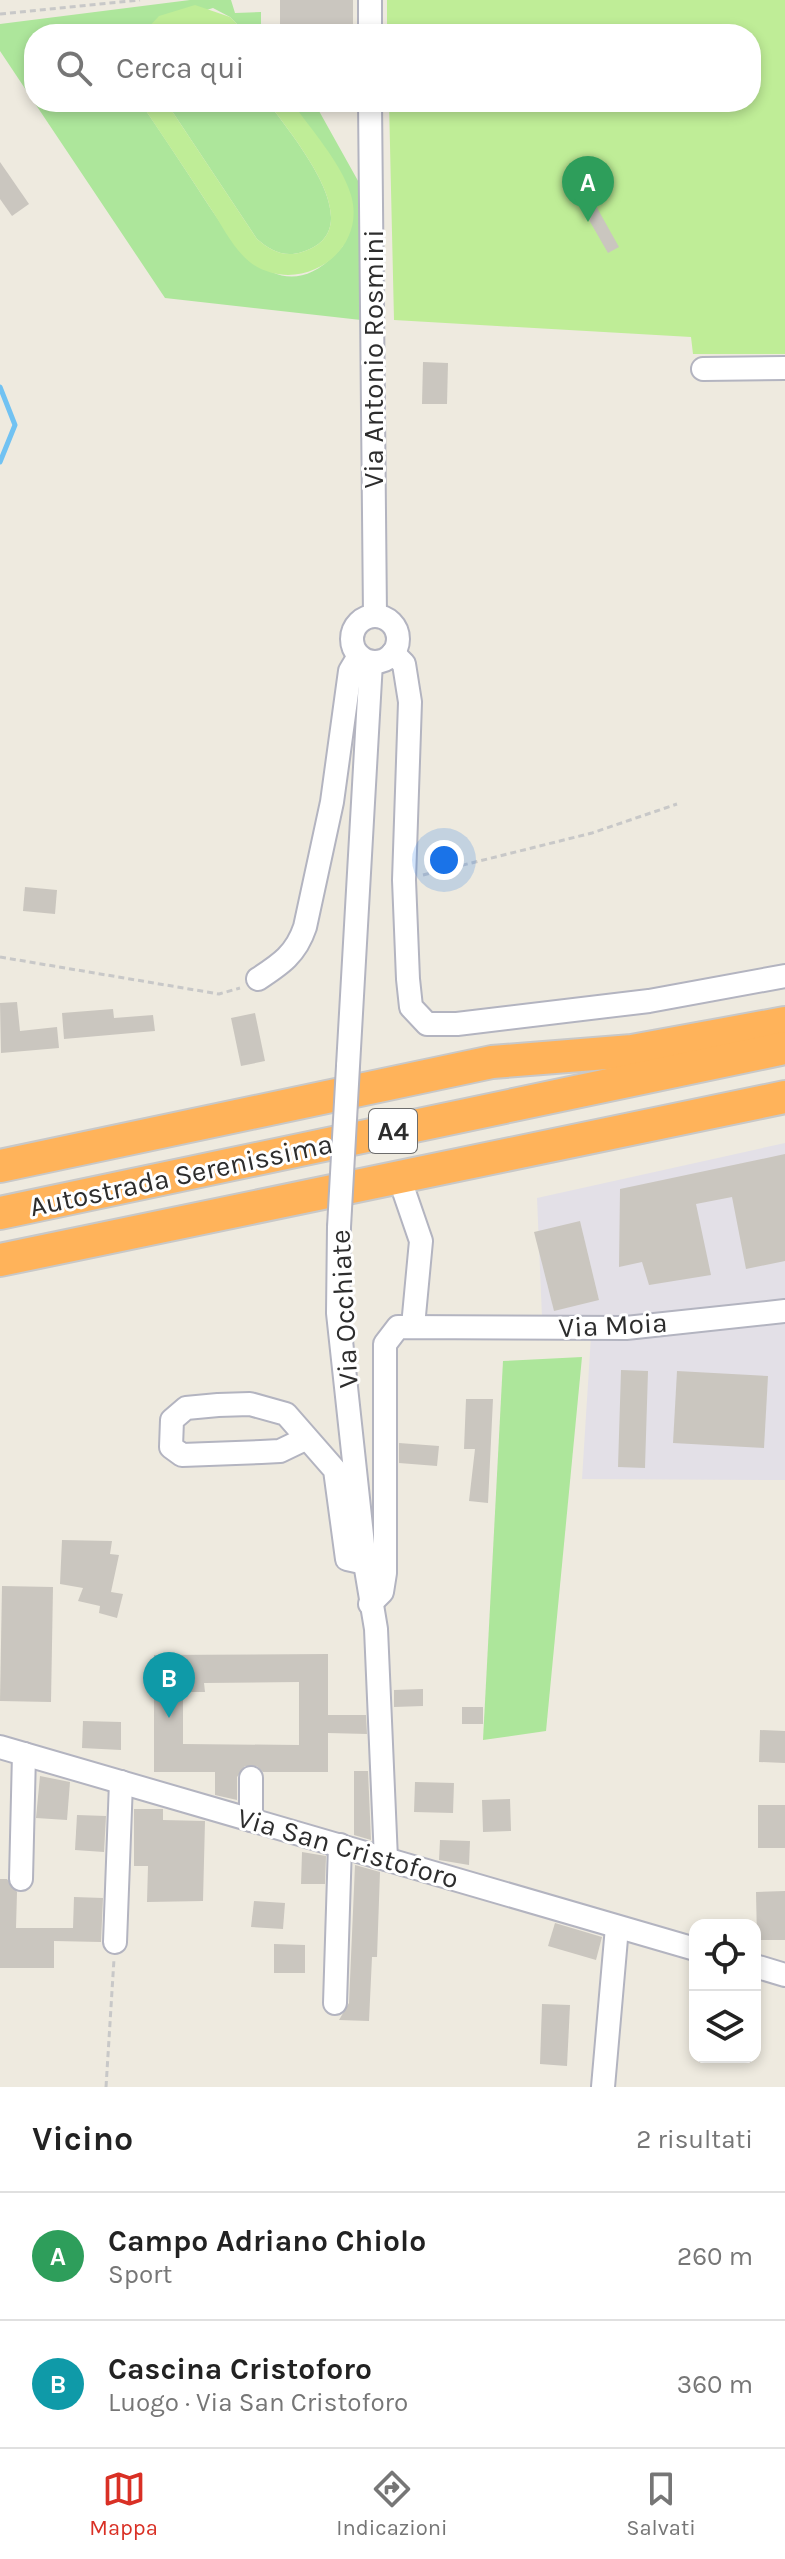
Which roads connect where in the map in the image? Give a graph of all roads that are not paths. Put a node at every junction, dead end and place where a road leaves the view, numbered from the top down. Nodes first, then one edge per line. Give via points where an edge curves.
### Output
1 (370, 0) edge
2 (370, 24) edge
3 (370, 112) edge
4 (785, 368) edge
5 (703, 369) dead end
6 (375, 616) junction
7 (393, 653) junction
8 (365, 659) junction
9 (785, 976) edge
10 (258, 979) road end
11 (785, 1023) edge
12 (785, 1048) edge
13 (785, 1097) edge
14 (0, 1166) edge
15 (399, 1177) junction
16 (0, 1213) edge
17 (0, 1260) edge
18 (0, 1282) edge
19 (785, 1311) edge
20 (413, 1326) junction
21 (305, 1439) junction
22 (365, 1563) junction
23 (370, 1604) junction
24 (0, 1747) edge
25 (24, 1754) junction
26 (251, 1778) dead end
27 (121, 1782) junction
28 (251, 1820) junction
29 (340, 1845) junction
30 (386, 1859) junction
31 (21, 1879) dead end
32 (617, 1927) junction
33 (115, 1942) road end
34 (689, 1947) edge
35 (761, 1968) edge
36 (785, 1975) edge
37 (335, 2003) dead end
38 (603, 2087) edge

1 - 2 street
3 - 6 street, Via Antonio Rosmini
4 - 5 street
6 - 7 street via 389,620 397,632
6 - 8 street via 355,627 352,642
7 - 8 street via 383,660
7 - 9 street via 404,664 410,702 404,880 411,1007 427,1024 649,1001
8 - 10 street via 350,671 332,802 299,945
8 - 22 street, Via Occhiate, bridge via 368,764 357,888 338,1313
11 - 14 highway via 632,1051 492,1062
12 - 16 highway, Autostrada Serenissima / A4
13 - 15 highway, Autostrada Serenissima / A4
15 - 17 highway, Autostrada Serenissima / A4
15 - 18 highway via 264,1225
15 - 20 street via 421,1241
19 - 20 street, Via Moia via 626,1328
20 - 23 street via 398,1327 385,1344 385,1573 382,1592
21 - 21 street via 286,1414 250,1404 186,1408 172,1420 171,1447 182,1455 280,1451
21 - 22 street via 335,1470 347,1559
22 - 23 street, Via Occhiate
23 - 30 street, Via Occhiate via 376,1629
24 - 25 street, Via San Cristoforo
25 - 27 street, Via San Cristoforo
25 - 31 street
26 - 28 street
27 - 28 street, Via San Cristoforo
27 - 33 street
28 - 29 street, Via San Cristoforo
29 - 30 street, Via San Cristoforo
29 - 37 street
30 - 32 street, Via San Cristoforo
32 - 34 street, Via San Cristoforo
32 - 38 street
35 - 36 street

